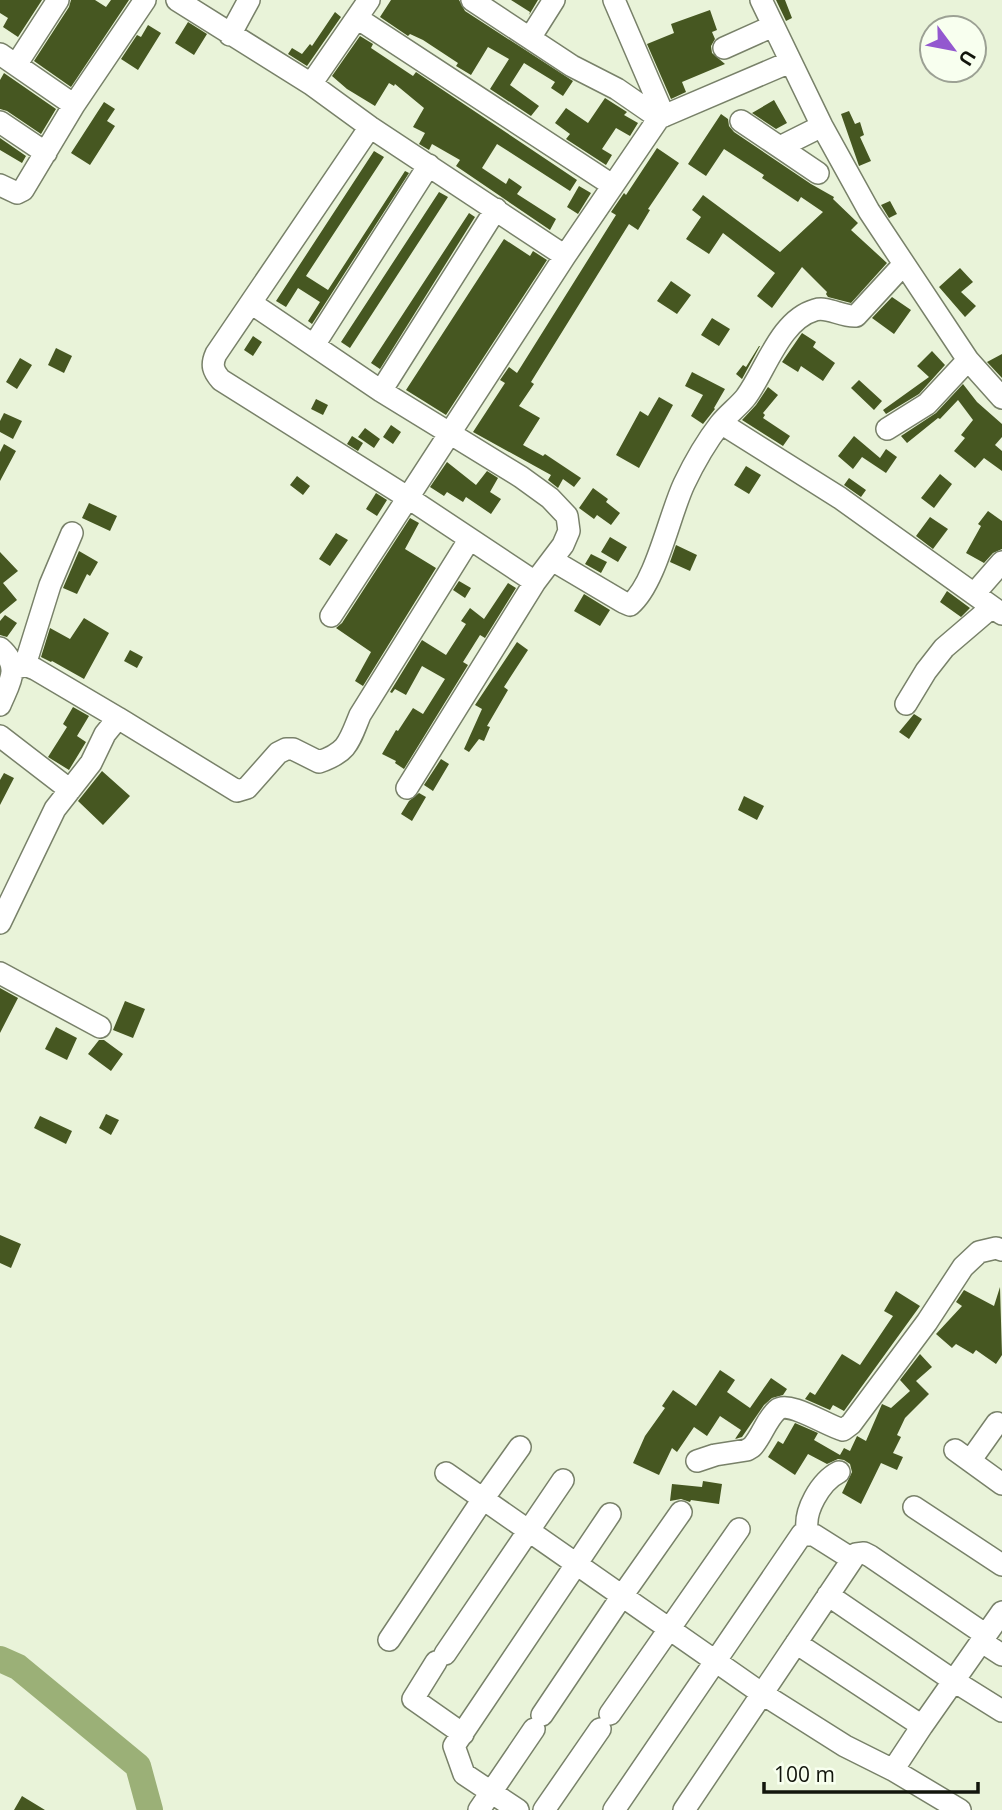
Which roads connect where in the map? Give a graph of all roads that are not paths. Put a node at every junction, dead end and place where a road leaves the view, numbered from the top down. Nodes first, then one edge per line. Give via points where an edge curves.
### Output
1 (58, 0) edge
2 (145, 0) edge
3 (177, 0) edge
4 (249, 0) edge
5 (369, 0) edge
6 (472, 0) edge
7 (555, 0) edge
8 (614, 0) edge
9 (761, 0) edge
10 (357, 18) junction
11 (773, 26) junction
12 (230, 35) junction
13 (530, 38) junction
14 (724, 48) dead end
15 (8, 60) edge
16 (790, 62) junction
17 (311, 84) junction
18 (74, 105) junction
19 (662, 117) junction
20 (741, 121) dead end
21 (0, 122) edge
22 (822, 126) junction
23 (370, 127) junction
24 (780, 147) junction
25 (46, 153) junction
26 (429, 165) junction
27 (818, 173) dead end
28 (612, 185) junction
29 (3, 193) edge
30 (496, 209) junction
31 (565, 256) junction
32 (904, 264) junction
33 (251, 303) junction
34 (314, 345) junction
35 (968, 360) junction
36 (381, 390) junction
37 (1002, 398) edge
38 (721, 423) junction
39 (887, 429) dead end
40 (451, 432) junction
41 (407, 497) junction
42 (72, 533) dead end
43 (469, 540) junction
44 (552, 560) junction
45 (1002, 562) edge
46 (535, 582) junction
47 (974, 594) junction
48 (997, 610) edge
49 (331, 616) dead end
50 (0, 648) edge
51 (19, 668) junction
52 (906, 704) dead end
53 (0, 705) edge
54 (118, 718) junction
55 (0, 736) edge
56 (407, 788) dead end
57 (70, 790) junction
58 (0, 923) edge
59 (0, 973) edge
60 (100, 1027) dead end
61 (1002, 1250) edge
62 (997, 1423) dead end
63 (520, 1447) dead end
64 (697, 1461) dead end
65 (839, 1472) dead end
66 (446, 1474) dead end
67 (563, 1480) dead end
68 (1002, 1484) edge
69 (483, 1499) junction
70 (914, 1507) dead end
71 (681, 1512) dead end
72 (610, 1514) dead end
73 (739, 1530) dead end
74 (528, 1531) junction
75 (808, 1533) junction
76 (852, 1559) junction
77 (575, 1565) junction
78 (1002, 1566) edge
79 (828, 1595) junction
80 (622, 1597) junction
81 (1002, 1612) edge
82 (669, 1630) junction
83 (984, 1639) junction
84 (389, 1640) dead end
85 (796, 1643) junction
86 (1002, 1656) edge
87 (716, 1661) junction
88 (954, 1681) junction
89 (761, 1693) junction
90 (1002, 1711) edge
91 (922, 1726) junction
92 (463, 1734) junction
93 (894, 1770) junction
94 (485, 1801) edge
95 (518, 1810) edge
96 (544, 1810) edge
97 (614, 1810) edge
98 (684, 1810) edge
99 (960, 1810) edge

1 - 15 street
2 - 18 street
3 - 12 street
4 - 12 street
5 - 10 street
6 - 13 street
7 - 13 street
8 - 19 street
9 - 11 street
10 - 17 street
10 - 28 street
11 - 14 street
11 - 16 street
12 - 17 street
13 - 19 street
15 - 18 street
16 - 19 street
16 - 22 street
17 - 23 street
18 - 25 street
19 - 28 street
20 - 24 street
21 - 25 street
22 - 24 street
22 - 32 street
23 - 26 street
23 - 33 street
24 - 27 street
25 - 29 street via 23,190
26 - 30 street
26 - 34 street
28 - 31 street
30 - 31 street
30 - 36 street
31 - 40 street
32 - 35 street
32 - 38 street via 856,316 817,309 795,322 780,337 746,397
33 - 34 street
33 - 41 street via 212,363 220,380
34 - 36 street
35 - 37 street
35 - 39 street via 927,404
36 - 40 street
38 - 44 street via 683,485 657,557 638,598 630,605
38 - 47 street via 840,498
40 - 41 street
40 - 44 street via 550,498 567,516 569,531
41 - 43 street
41 - 49 street
42 - 51 street
43 - 46 street
43 - 54 street via 336,756 319,762 286,750 247,788 237,791
44 - 46 street
45 - 47 street
46 - 56 street
47 - 48 street
48 - 52 street via 944,648
50 - 51 street
51 - 53 street
51 - 54 street via 34,669
54 - 57 street
55 - 57 street
57 - 58 street via 55,809
59 - 60 street
61 - 64 street via 979,1252 963,1267 927,1322 843,1430 782,1407 752,1447
62 - 68 street via 962,1456
63 - 69 street
65 - 75 street via 818,1492 807,1521
66 - 69 street
67 - 74 street
69 - 74 street
69 - 84 street
70 - 78 street
71 - 80 street
72 - 77 street
73 - 82 street
74 - 77 street
74 - 92 street via 414,1699
75 - 76 street
75 - 87 street via 802,1534
76 - 79 street
76 - 83 street via 856,1554 870,1556
77 - 80 street
77 - 92 street
79 - 85 street
79 - 88 street
80 - 82 street
80 - 94 street
81 - 83 street
82 - 87 street
82 - 96 street
83 - 86 street
83 - 88 street
85 - 89 street
85 - 91 street
87 - 89 street
87 - 97 street
88 - 90 street
88 - 91 street
89 - 93 street via 845,1746
89 - 98 street
91 - 93 street
92 - 94 street via 454,1746 464,1774
93 - 99 street
94 - 95 street

